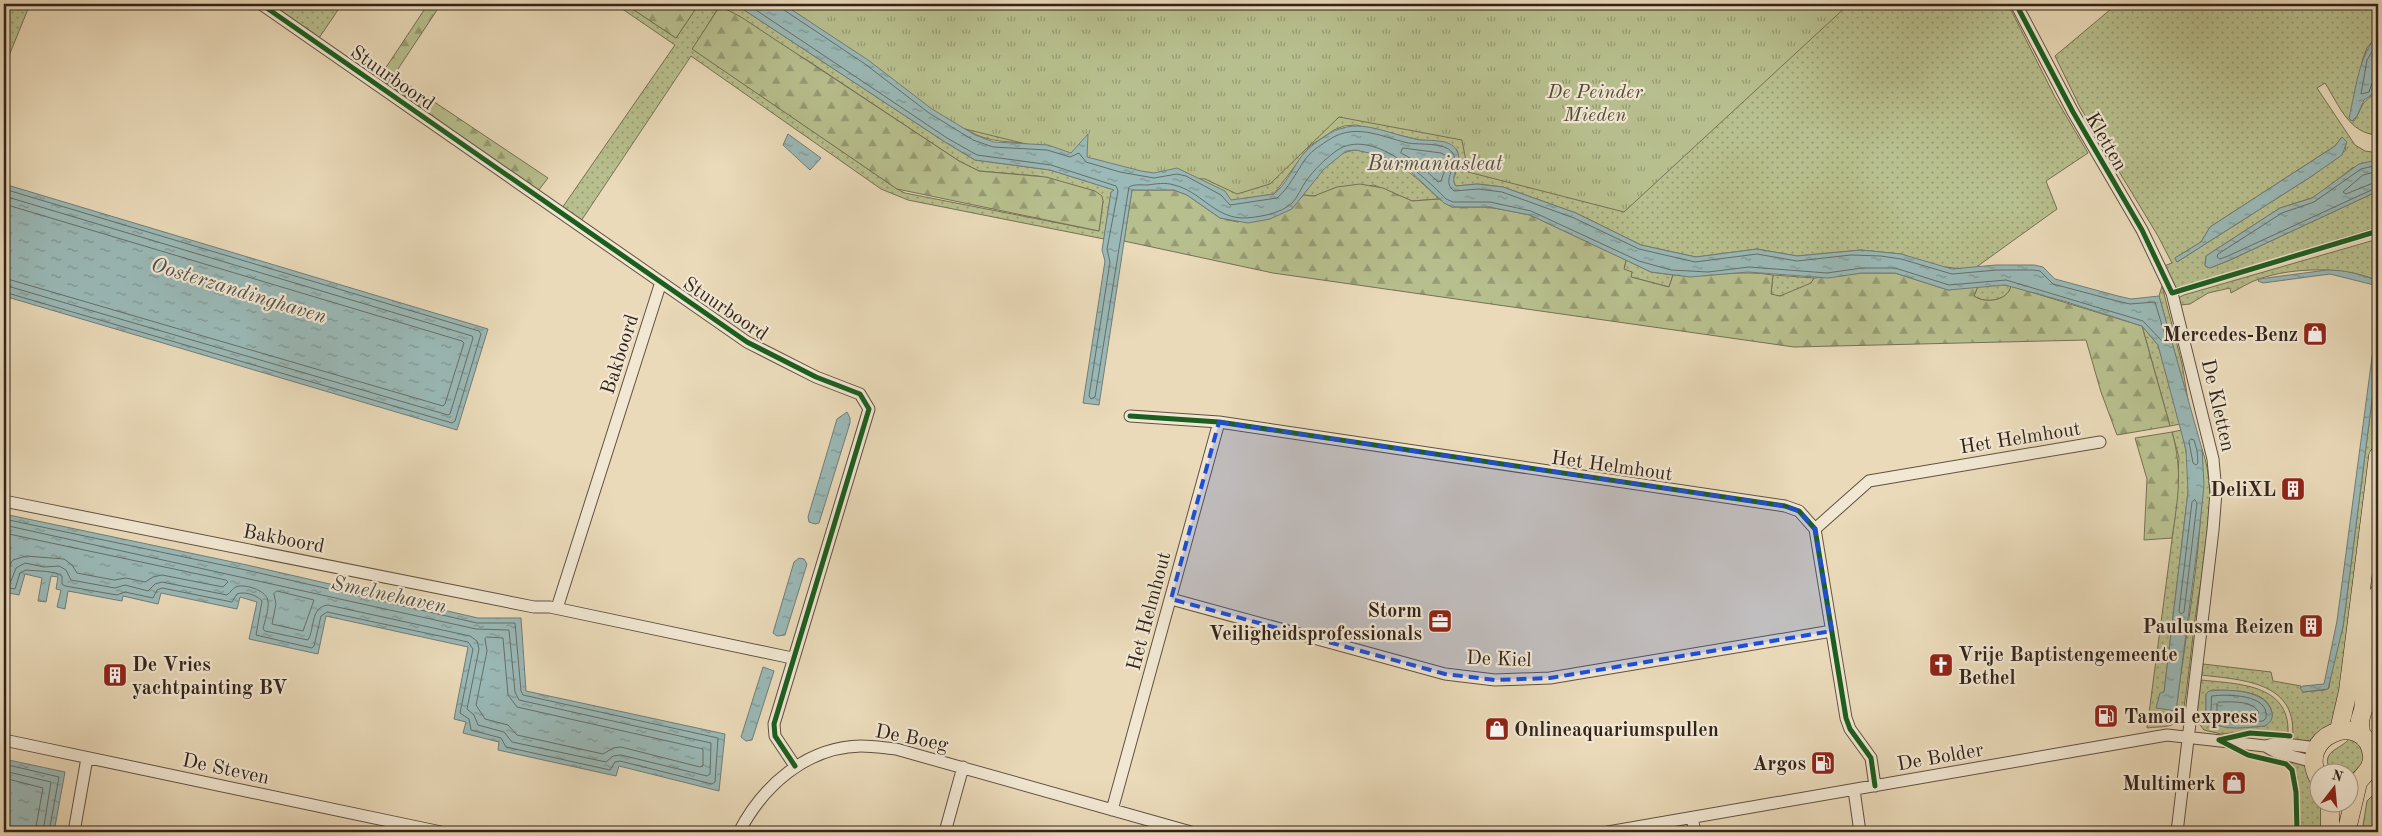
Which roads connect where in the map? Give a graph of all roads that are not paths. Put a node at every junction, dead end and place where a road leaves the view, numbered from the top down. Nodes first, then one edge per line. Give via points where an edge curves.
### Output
1 (261, 4) edge
2 (2016, 4) edge
3 (661, 282) junction
4 (2172, 293) joint
5 (1130, 416) dead end
6 (1219, 422) junction
7 (2100, 442) dead end
8 (2378, 456) edge
9 (4, 500) edge
10 (1815, 529) junction
11 (2378, 594) edge
12 (1171, 599) junction
13 (557, 608) junction
14 (1832, 631) junction
15 (792, 658) junction
16 (2358, 734) edge
17 (2189, 736) junction
18 (4, 740) edge
19 (87, 758) junction
20 (2315, 764) edge
21 (2320, 764) edge
22 (795, 766) junction
23 (963, 766) junction
24 (2378, 768) edge
25 (2360, 781) edge
26 (1875, 786) junction
27 (2360, 787) edge
28 (1854, 790) junction
29 (1112, 810) junction
30 (2330, 814) edge
31 (2333, 814) edge
32 (2352, 814) edge
33 (1692, 818) junction
34 (2330, 827) edge
35 (2348, 829) edge
36 (74, 832) edge
37 (441, 832) edge
38 (739, 832) edge
39 (945, 832) edge
40 (1191, 832) edge
41 (1608, 832) edge
42 (1695, 832) edge
43 (1860, 832) edge
44 (2177, 832) edge

1 - 3 street, Stuurboord
2 - 4 street, Kletten via 2072,112 2142,230
3 - 13 street, Bakboord
3 - 15 street, Stuurboord via 747,342 816,377 860,394 869,410
4 - 17 street, De Kletten via 2206,422 2216,492
5 - 6 street, Het Helmhout
6 - 10 street, Het Helmhout via 1785,506 1799,511
6 - 12 street, Het Helmhout
7 - 10 street, Het Helmhout via 1869,481
8 - 16 main road via 2348,692
9 - 13 street, Bakboord via 534,607
10 - 14 street
11 - 16 main road
12 - 14 street, De Kiel via 1445,674 1495,680 1550,678
12 - 29 street, Het Helmhout
13 - 15 street, Bakboord
14 - 26 street via 1846,718 1871,758
15 - 22 street, Stuurboord via 774,724 775,736
16 - 21 main road via 2327,746
16 - 25 main road via 2370,749 2372,762
17 - 20 street, De Bolder via 2265,746 2277,743
17 - 26 street, De Bolder via 2167,735 2124,741
17 - 44 street, De Kletten
18 - 19 street, De Steven
19 - 36 street
19 - 37 street, De Steven
22 - 23 street, De Boeg via 826,752 860,746 896,749
22 - 38 street, De Boeg via 750,810
23 - 29 street
23 - 39 street
24 - 27 main road
26 - 28 street, De Bolder
28 - 33 street, De Bolder
28 - 43 street
29 - 40 street
30 - 34 main road
31 - 34 main road
32 - 35 main road
33 - 41 street, De Bolder
33 - 42 street

